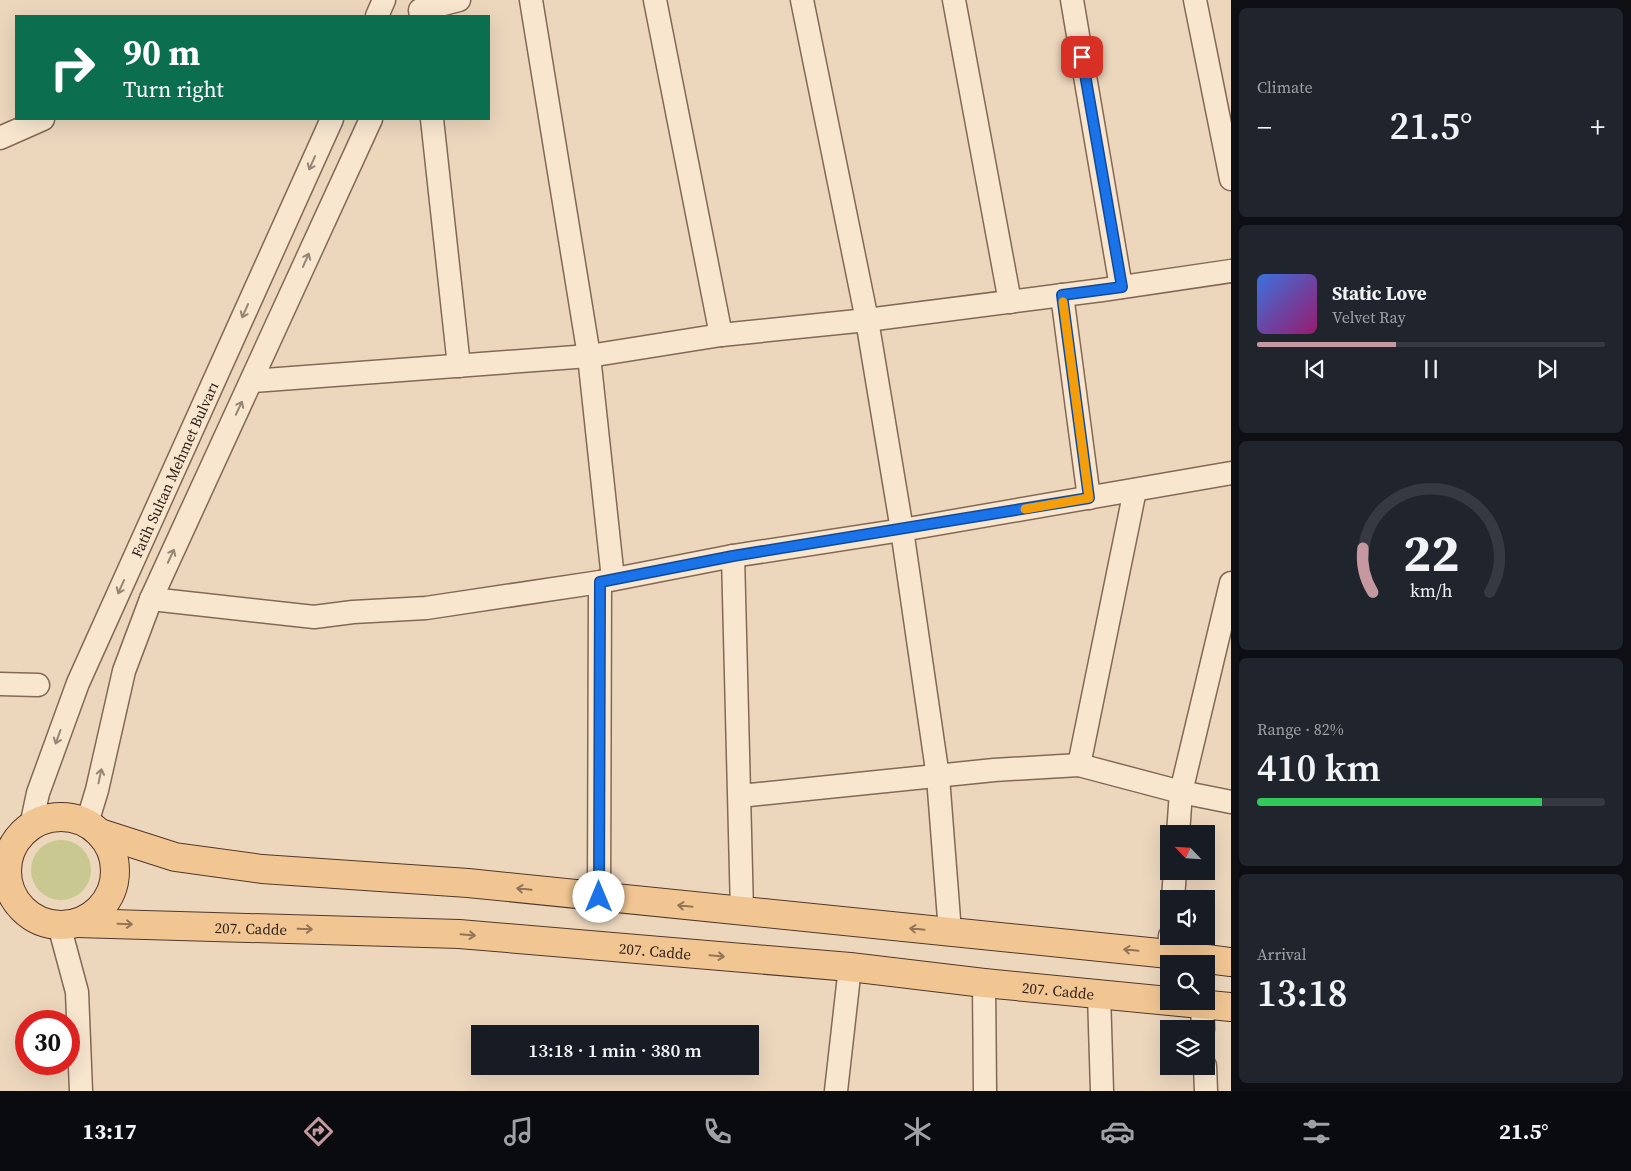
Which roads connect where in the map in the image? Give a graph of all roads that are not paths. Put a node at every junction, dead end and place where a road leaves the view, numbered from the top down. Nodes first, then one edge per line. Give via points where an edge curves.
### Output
1 (384, 0) edge
2 (459, 0) edge
3 (531, 0) edge
4 (655, 0) edge
5 (802, 0) edge
6 (954, 0) edge
7 (1072, 0) edge
8 (1195, 0) edge
9 (421, 11) edge
10 (377, 15) edge
11 (41, 120) edge
12 (332, 120) edge
13 (371, 120) edge
14 (432, 120) edge
15 (0, 138) edge
16 (1231, 180) edge
17 (1231, 271) edge
18 (1122, 287) junction
19 (1062, 295) junction
20 (1010, 302) junction
21 (867, 320) junction
22 (721, 336) junction
23 (589, 356) junction
24 (459, 366) junction
25 (252, 381) junction
26 (1231, 474) edge
27 (1136, 490) junction
28 (1089, 498) junction
29 (902, 530) junction
30 (733, 556) junction
31 (606, 580) junction
32 (1231, 584) edge
33 (151, 598) junction
34 (0, 684) edge
35 (38, 685) dead end
36 (1079, 765) junction
37 (938, 777) junction
38 (1181, 792) junction
39 (740, 796) junction
40 (1231, 802) edge
41 (1179, 825) edge
42 (94, 828) junction
43 (18, 831) edge
44 (599, 897) junction
45 (742, 912) junction
46 (0, 916) edge
47 (59, 923) junction
48 (950, 932) junction
49 (1160, 944) edge
50 (1169, 945) edge
51 (1231, 962) edge
52 (850, 967) junction
53 (984, 983) junction
54 (1099, 994) junction
55 (1231, 1008) edge
56 (1203, 1017) edge
57 (1205, 1075) edge
58 (81, 1091) edge
59 (836, 1091) edge
60 (985, 1091) edge
61 (1102, 1091) edge
62 (1206, 1091) edge

1 - 10 street
2 - 9 street
3 - 23 street
4 - 22 street
5 - 21 street
6 - 20 street
7 - 18 street
8 - 16 street
11 - 15 street
12 -> 43 street, Fatih Sultan Mehmet Bulvarı via 78,683 38,793
25 -> 13 street
14 - 24 street
17 - 18 street
18 - 19 street
19 - 20 street
19 - 28 street
20 - 21 street
21 - 22 street
21 - 29 street
22 - 23 street
23 - 24 street
23 - 31 street
24 - 25 street
33 -> 25 street
26 - 27 street
27 - 28 street
27 - 36 street
28 - 29 street
29 - 30 street
29 - 37 street
30 - 31 street
30 - 39 street
31 - 33 street via 426,608 314,617
31 - 44 street
32 - 38 street
42 -> 33 street via 97,790 124,671
34 - 35 street
36 - 37 street
36 - 38 street
37 - 39 street
37 - 48 street
38 - 40 street
38 - 41 street
39 - 45 street
42 - 43 main road via 68,817 49,818
44 -> 42 main road via 262,869 175,857
42 - 47 main road via 110,849 116,866 114,884 106,901 93,915
43 - 47 main road via 8,864 8,882 14,898 25,912
45 -> 44 main road
48 -> 45 main road
46 - 47 main road
47 -> 52 main road, 207. Cadde via 459,934
47 - 58 street via 77,992
49 -> 48 main road
50 - 51 main road
52 - 53 main road, 207. Cadde
52 - 59 street
53 - 54 main road, 207. Cadde
53 - 60 street
54 - 56 main road, 207. Cadde
54 - 61 street
55 - 56 main road, 207. Cadde
57 - 62 street

